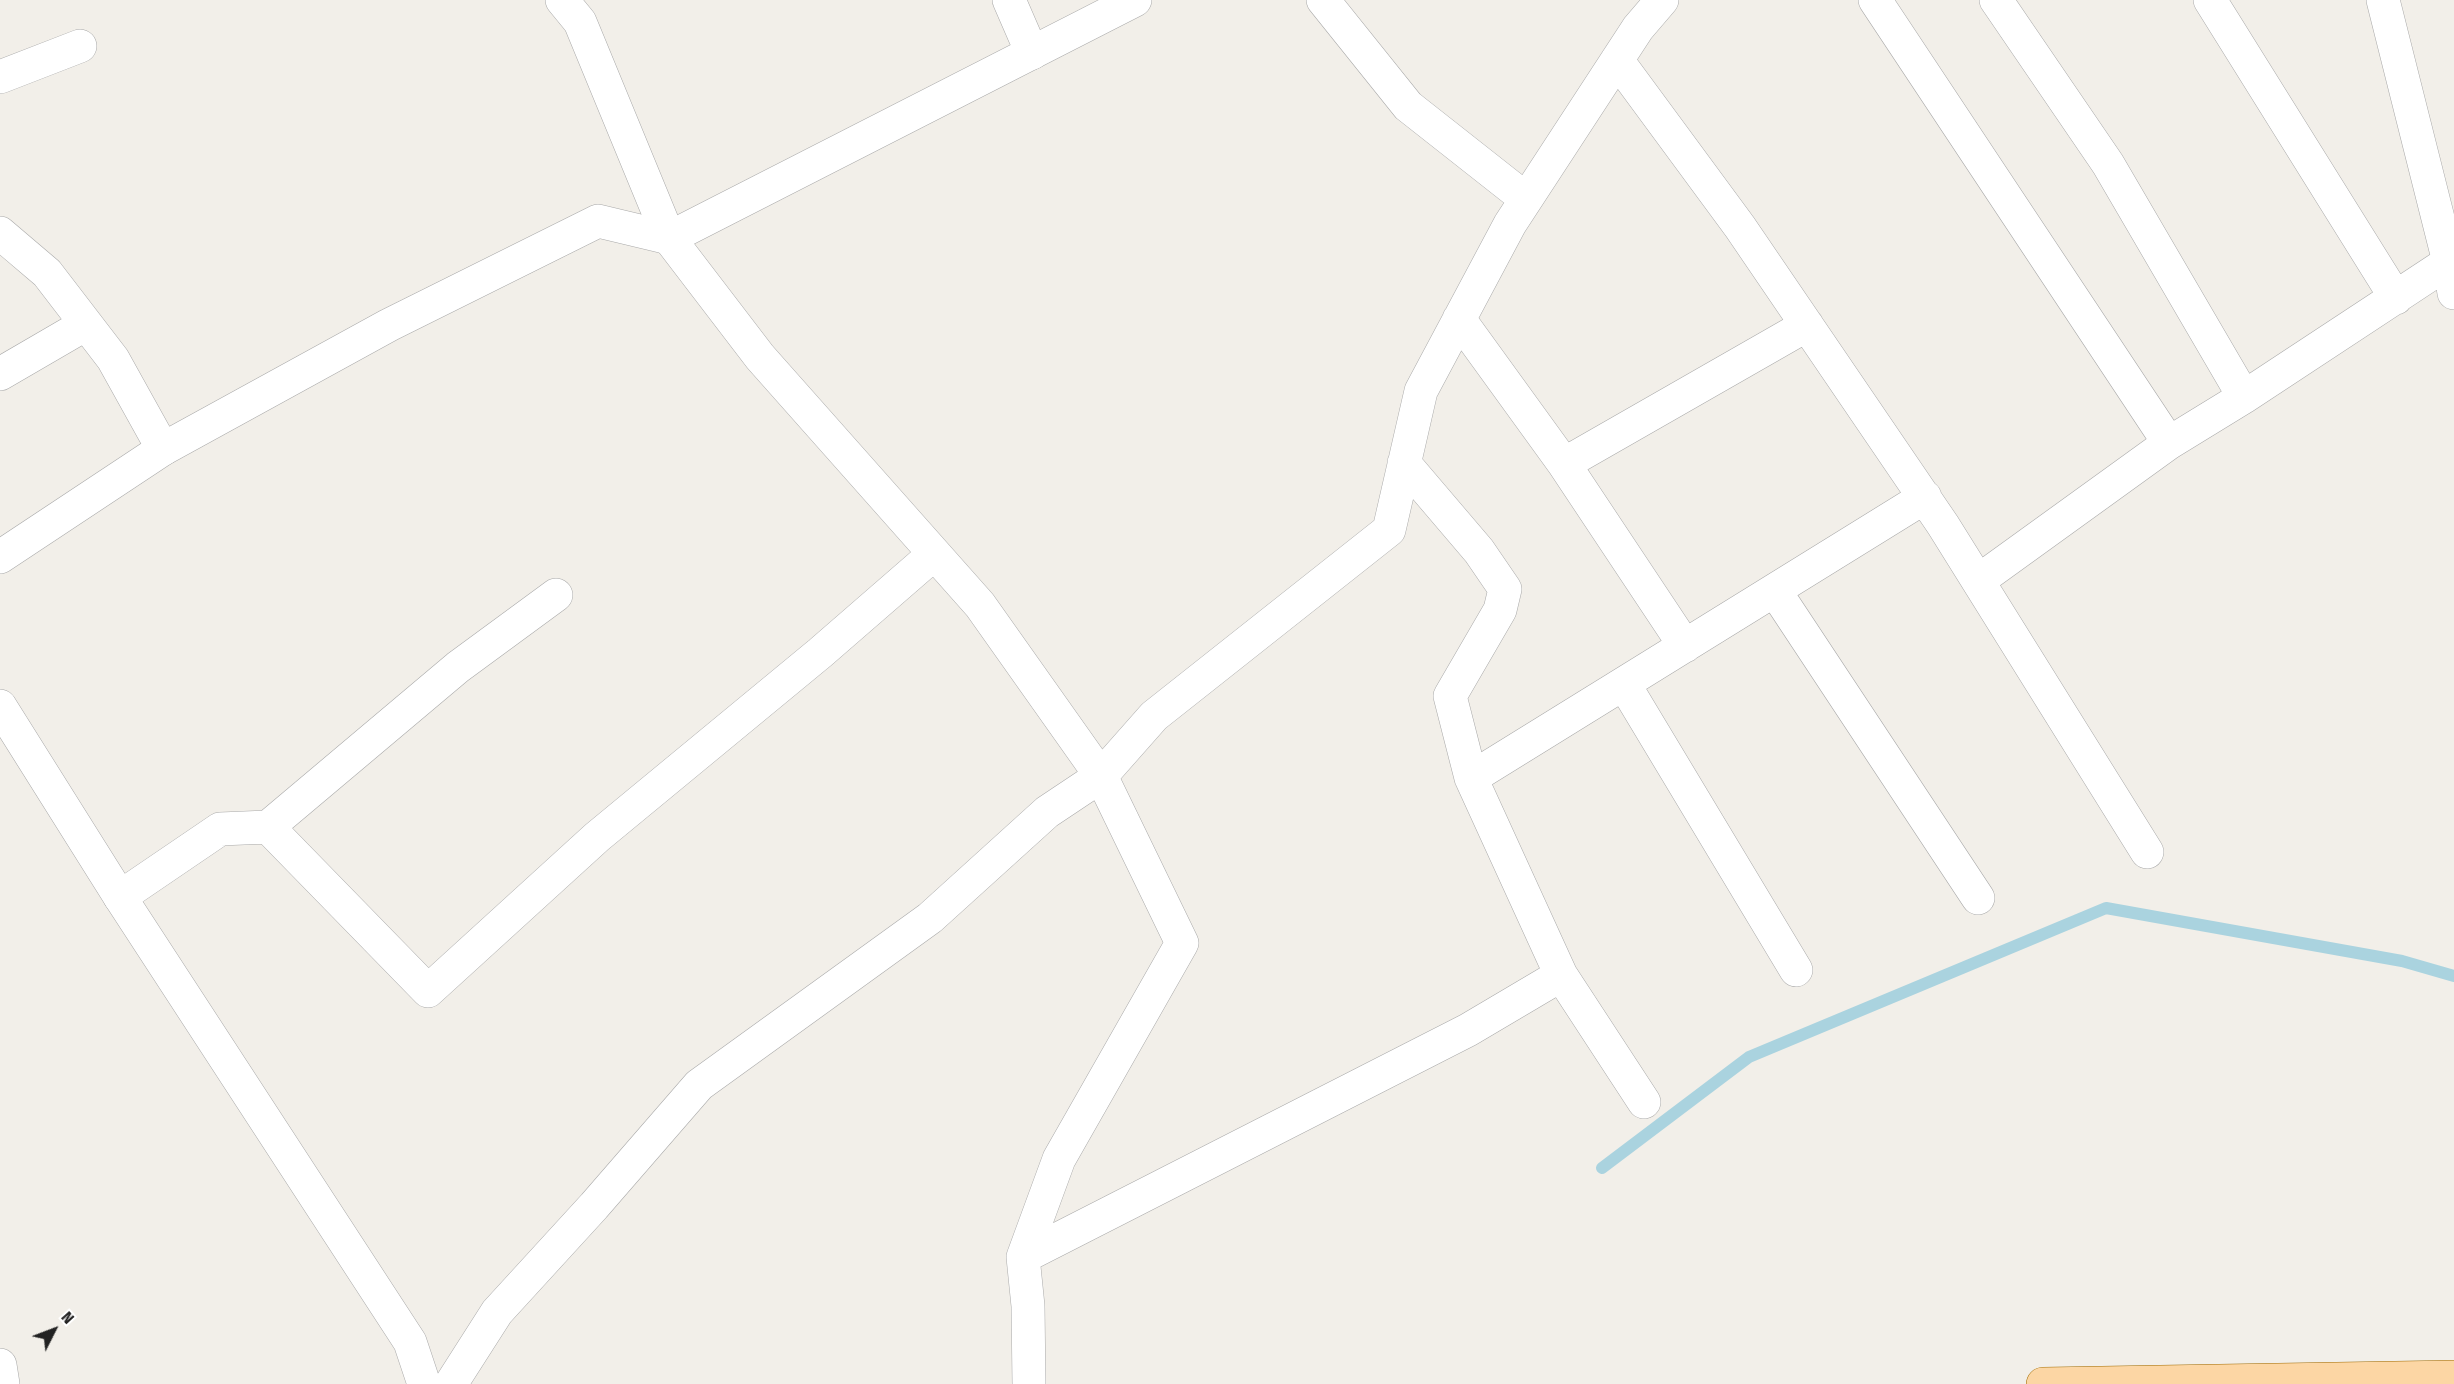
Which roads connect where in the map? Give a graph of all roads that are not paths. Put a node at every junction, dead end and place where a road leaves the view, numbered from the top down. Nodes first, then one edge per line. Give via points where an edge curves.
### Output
1 (562, 0) edge
2 (1009, 0) edge
3 (1135, 0) edge
4 (1323, 0) edge
5 (1662, 0) edge
6 (1875, 0) edge
7 (1996, 0) edge
8 (2211, 0) edge
9 (2383, 0) edge
10 (80, 46) dead end
11 (1032, 53) junction
12 (1617, 60) junction
13 (0, 76) edge
14 (1526, 199) junction
15 (0, 233) edge
16 (669, 238) junction
17 (2449, 262) junction
18 (2454, 293) edge
19 (2396, 298) junction
20 (1459, 319) junction
21 (86, 324) junction
22 (1807, 325) junction
23 (0, 374) edge
24 (2244, 397) junction
25 (2169, 443) junction
26 (163, 450) junction
27 (1404, 463) junction
28 (1564, 464) junction
29 (1925, 497) junction
30 (934, 554) junction
31 (0, 557) edge
32 (1978, 581) junction
33 (1775, 591) junction
34 (556, 594) dead end
35 (1685, 646) junction
36 (1624, 684) junction
37 (0, 706) edge
38 (1101, 776) junction
39 (1471, 778) junction
40 (268, 827) junction
41 (2147, 852) dead end
42 (120, 897) junction
43 (1978, 898) dead end
44 (1796, 970) dead end
45 (1561, 975) junction
46 (1644, 1102) dead end
47 (1023, 1257) junction
48 (0, 1365) edge
49 (2454, 1377) edge
50 (3, 1384) edge
51 (424, 1384) edge
52 (451, 1384) edge
53 (1029, 1384) edge
54 (2043, 1384) edge

1 - 16 street via 580,22
2 - 11 street
3 - 11 street
4 - 14 street via 1408,106
5 - 12 street
6 - 25 street
7 - 24 street via 2108,164
8 - 19 street
9 - 17 street
10 - 13 street
11 - 16 street
12 - 14 street
12 - 22 street
14 - 20 street
15 - 21 street via 47,273
16 - 26 street via 598,221 389,325
16 - 30 street via 760,357
17 - 18 street
17 - 19 street
19 - 24 street
20 - 27 street via 1421,391
20 - 28 street
21 - 23 street
21 - 26 street via 113,358
22 - 28 street
22 - 29 street
24 - 25 street
25 - 32 street
26 - 31 street
27 - 38 street via 1389,530 1154,716
27 - 39 street via 1479,551 1505,589 1500,610 1450,696
28 - 35 street
29 - 32 street
29 - 33 street
30 - 38 street via 980,605
30 - 40 street via 597,837 428,991
32 - 41 street
33 - 35 street
33 - 43 street
34 - 40 street via 458,667
35 - 36 street
36 - 39 street
36 - 44 street
37 - 42 street
38 - 47 street via 1182,943 1059,1159
38 - 52 street via 1047,812 930,918 699,1085 497,1312
39 - 45 street
40 - 42 street via 220,829
42 - 51 street via 410,1342
45 - 46 street
45 - 47 street via 1468,1030
47 - 53 street
48 - 50 street
49 - 54 main road

